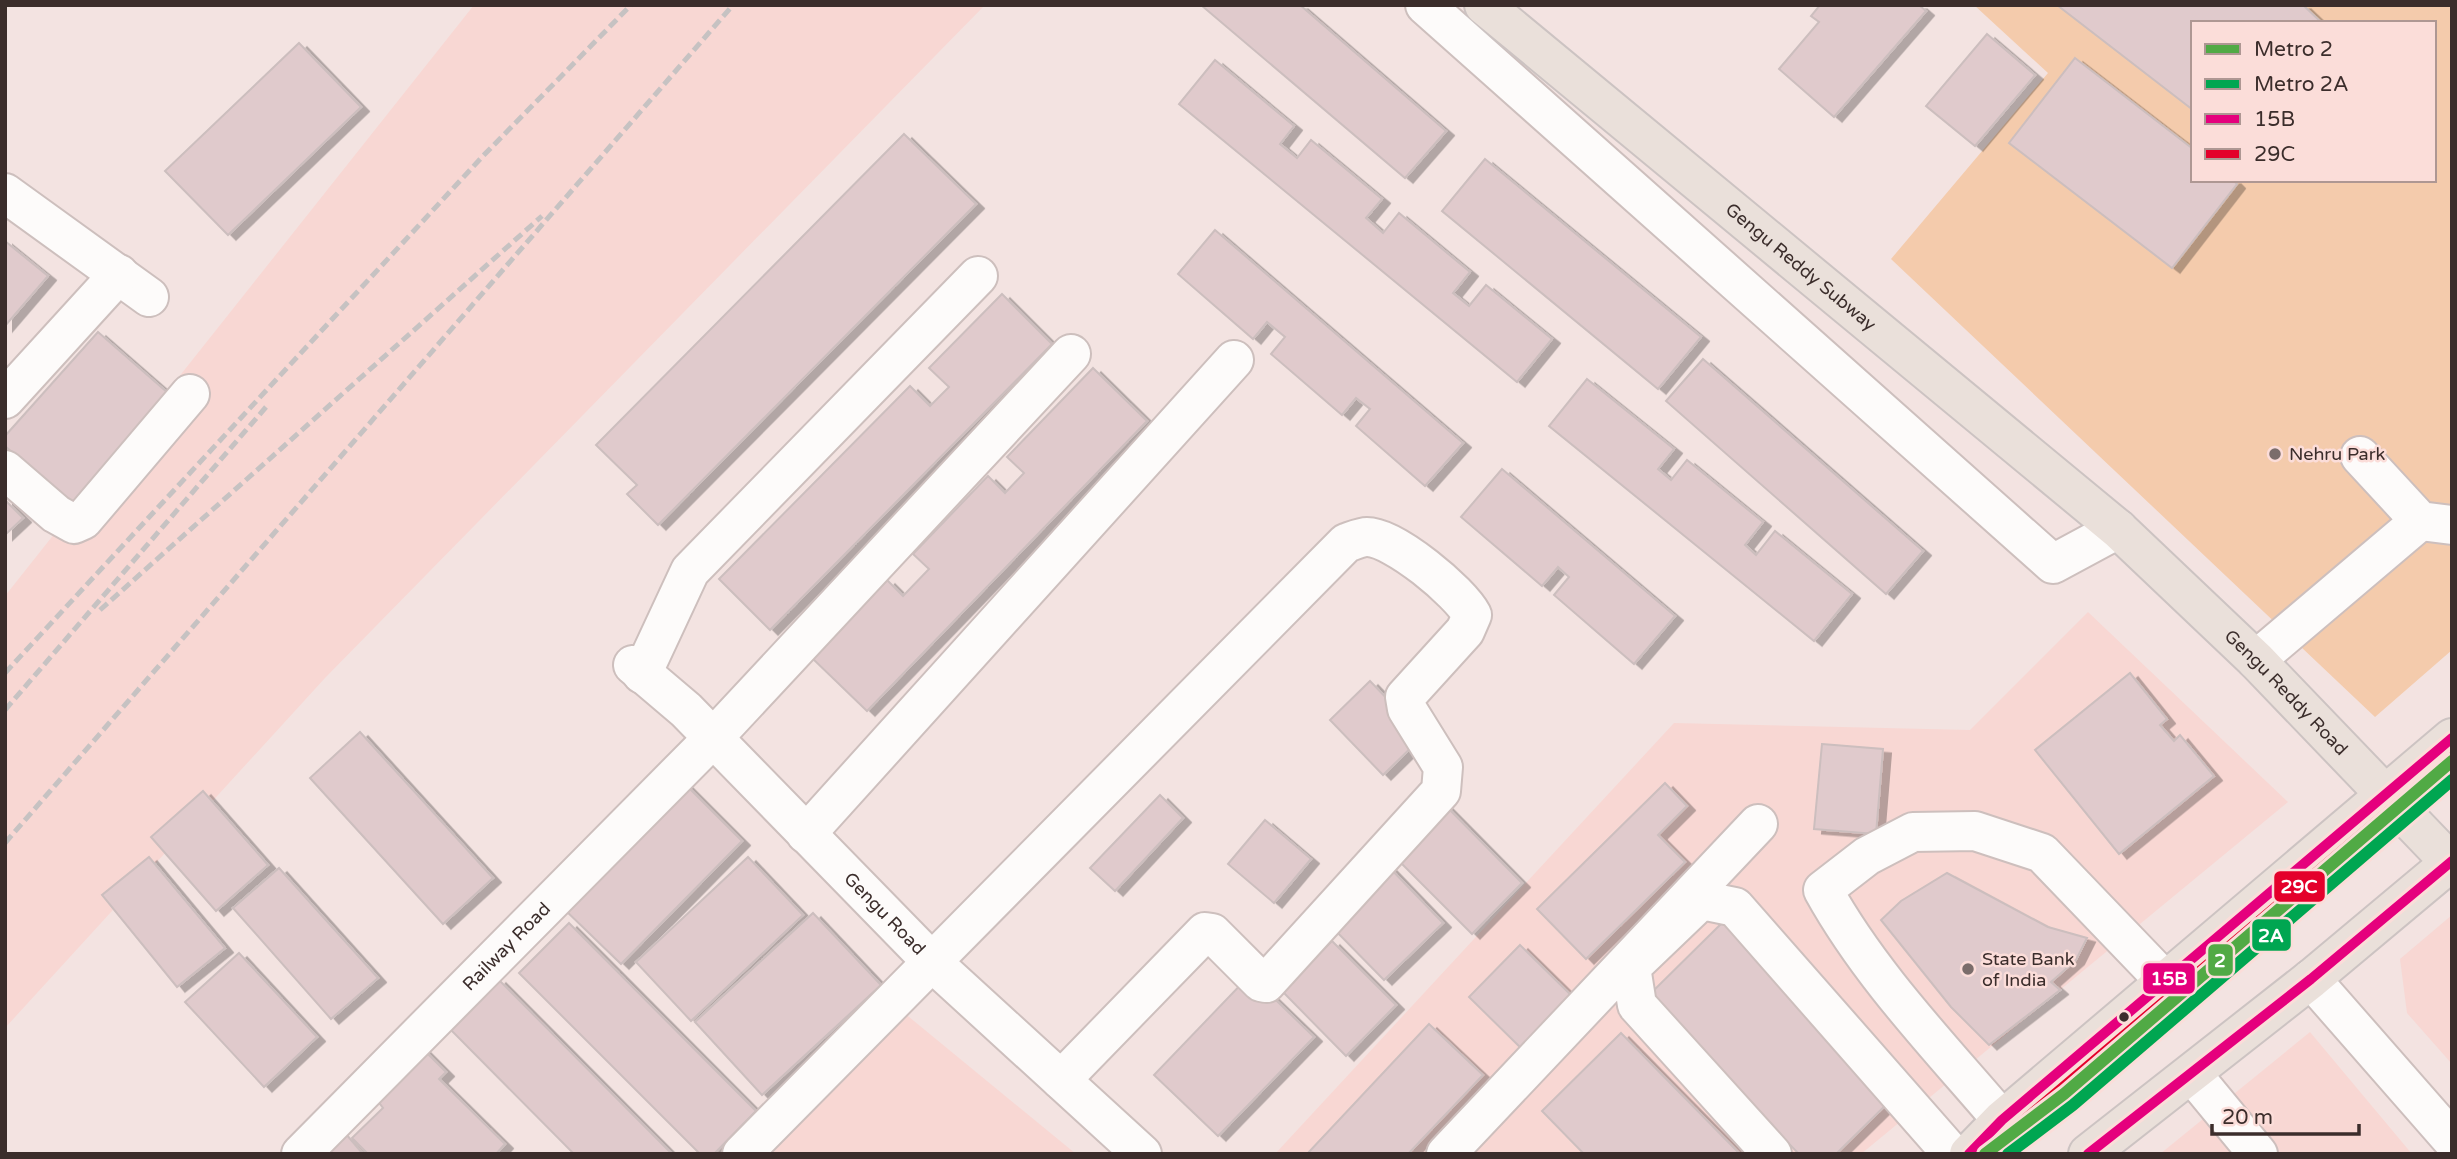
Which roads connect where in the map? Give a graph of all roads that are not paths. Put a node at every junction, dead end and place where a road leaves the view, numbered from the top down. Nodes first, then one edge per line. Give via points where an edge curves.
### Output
1 (1424, 5) edge
2 (1484, 5) edge
3 (5, 193) edge
4 (118, 274) junction
5 (978, 276) dead end
6 (149, 297) dead end
7 (1071, 354) dead end
8 (1234, 360) dead end
9 (190, 394) dead end
10 (5, 399) edge
11 (2360, 456) dead end
12 (5, 470) edge
13 (2436, 523) edge
14 (2118, 529) junction
15 (2256, 660) junction
16 (713, 738) junction
17 (2452, 738) edge
18 (2385, 793) junction
19 (1758, 824) dead end
20 (806, 834) junction
21 (2451, 861) edge
22 (933, 963) junction
23 (2311, 979) junction
24 (2165, 981) junction
25 (2192, 1074) junction
26 (1061, 1080) junction
27 (2002, 1120) junction
28 (2452, 1140) edge
29 (301, 1154) edge
30 (742, 1154) edge
31 (1142, 1154) edge
32 (1446, 1154) edge
33 (1772, 1154) edge
34 (1952, 1154) edge
35 (1969, 1154) edge
36 (2088, 1154) edge
37 (2258, 1154) edge

1 - 14 street via 2053,564
2 - 14 main road, Gengu Reddy Subway
3 - 4 street
4 - 6 street
4 - 10 street
5 - 16 street, Gengu Road via 690,570 638,669
7 - 16 street, Railway Road
8 - 20 street
9 - 12 street via 83,520 74,524
11 - 13 street
13 - 15 street
14 - 15 main road, Gengu Reddy Road
15 - 18 main road, Gengu Reddy Road
16 - 20 street, Gengu Road
16 - 29 street, Railway Road
17 - 18 main road
18 - 21 main road, Gengu Reddy Road
18 - 24 main road
19 - 32 street
20 - 22 street, Gengu Road
21 - 23 main road
22 - 26 street, Gengu Road
22 - 26 street via 1346,543 1368,537 1392,545 1457,593 1472,615 1465,631 1405,698 1407,709 1443,767 1441,791 1266,983 1212,933 1205,932
22 - 30 street
23 - 25 main road
23 - 28 street
24 - 27 main road
24 - 27 street via 2042,853 1975,831 1913,832 1867,856 1823,890 1843,927 1901,1002
25 - 36 main road
25 - 37 street
26 - 31 street, Gengu Road
27 - 35 main road
33 - 34 street via 1637,1005 1631,967 1701,900 1735,907

